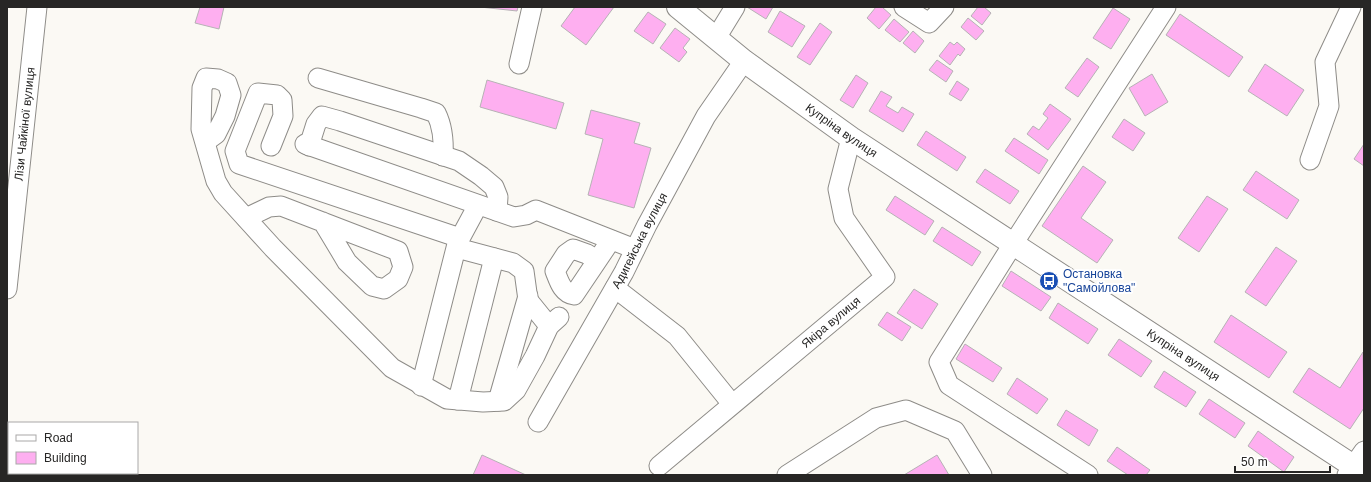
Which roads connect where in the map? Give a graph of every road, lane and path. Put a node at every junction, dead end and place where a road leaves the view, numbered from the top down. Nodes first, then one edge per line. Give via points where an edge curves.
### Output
1 (37, 7) edge
2 (532, 7) edge
3 (678, 7) edge
4 (734, 7) edge
5 (904, 7) edge
6 (944, 7) edge
7 (1166, 7) edge
8 (1351, 7) edge
9 (716, 38) junction
10 (744, 61) junction
11 (519, 64) dead end
12 (318, 78) dead end
13 (227, 83) junction
14 (258, 93) junction
15 (851, 138) junction
16 (205, 142) junction
17 (271, 146) dead end
18 (443, 156) junction
19 (1310, 160) dead end
20 (478, 205) junction
21 (498, 211) junction
22 (246, 218) junction
23 (322, 222) dead end
24 (611, 240) junction
25 (458, 243) junction
26 (1013, 244) junction
27 (635, 249) junction
28 (494, 258) junction
29 (597, 260) dead end
30 (615, 288) junction
31 (7, 289) edge
32 (528, 296) junction
33 (421, 386) junction
34 (458, 400) junction
35 (498, 401) junction
36 (732, 404) junction
37 (538, 422) dead end
38 (658, 466) dead end
39 (1357, 466) edge
40 (787, 475) edge
41 (982, 475) edge
42 (1088, 475) edge

1 - 31 street, Лізи Чайкіної вулиця
2 - 11 street
3 - 9 main road, Купріна вулиця
4 - 9 street
5 - 6 street via 929,23
7 - 26 street
8 - 19 street via 1325,62 1329,106
9 - 10 main road, Купріна вулиця
10 - 15 main road, Купріна вулиця
10 - 27 street, Адигейська вулиця via 706,116
12 - 18 street via 436,113 444,137
13 - 14 street
13 - 16 street via 231,95 225,116 216,134
13 - 16 street via 206,78 202,88 201,129
14 - 17 street via 277,95 282,100 282,116
14 - 25 street via 235,151 239,164
15 - 26 main road, Купріна вулиця
15 - 36 street, Якіра вулиця via 838,189 844,218 885,277
16 - 22 street via 216,181 223,193
18 - 20 street via 322,116 307,145
18 - 21 street via 459,161 494,187 498,197
20 - 21 street
20 - 25 street
21 - 24 street via 514,217 536,210
22 - 23 street via 269,207 281,206
22 - 33 street via 392,368
24 - 27 street
24 - 29 street
25 - 28 street
25 - 33 street
26 - 39 main road, Купріна вулиця
26 - 42 street via 939,362 949,385
27 - 30 street, Адигейська вулиця
28 - 32 street via 513,263 524,271
28 - 34 street
30 - 36 street via 677,336
30 - 37 street, Адигейська вулиця
32 - 35 street
32 - 35 street via 533,306 554,321 516,390 504,401
33 - 34 street via 447,399
34 - 35 street
36 - 38 street, Якіра вулиця
40 - 41 street via 876,418 906,410 955,431

